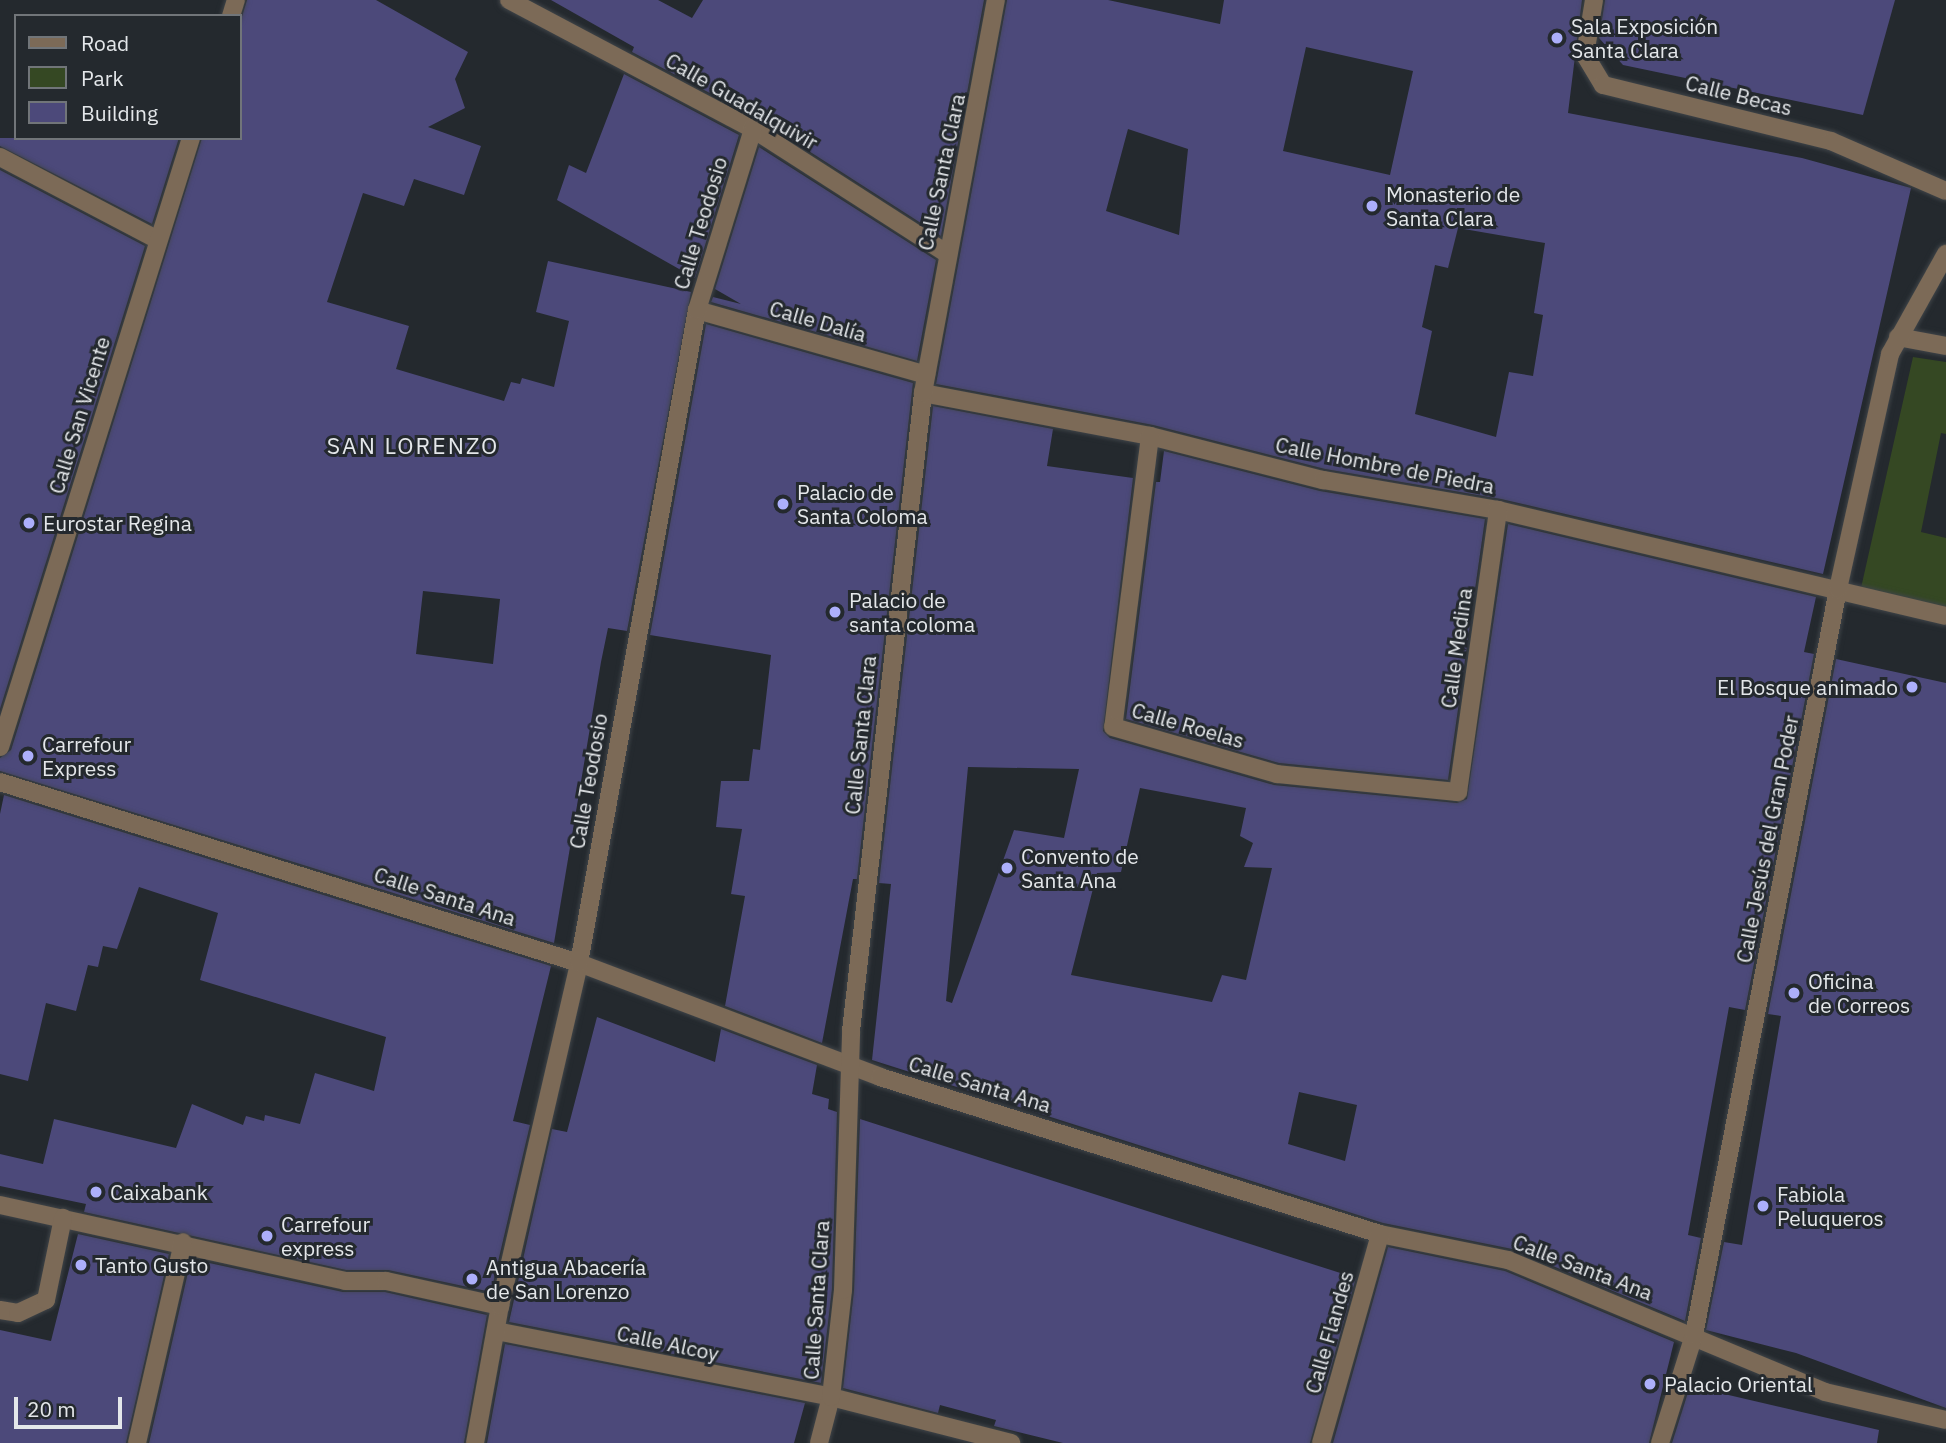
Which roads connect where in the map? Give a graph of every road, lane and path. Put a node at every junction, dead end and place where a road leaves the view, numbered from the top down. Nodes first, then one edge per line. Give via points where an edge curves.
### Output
1 (509, 0) edge
2 (996, 0) edge
3 (1594, 0) edge
4 (753, 129) junction
5 (190, 140) edge
6 (0, 157) edge
7 (1946, 191) edge
8 (158, 240) junction
9 (946, 253) junction
10 (1946, 254) edge
11 (697, 310) junction
12 (1898, 337) junction
13 (1946, 346) edge
14 (926, 375) junction
15 (923, 394) junction
16 (1150, 436) junction
17 (1498, 510) junction
18 (1838, 589) junction
19 (1946, 616) edge
20 (0, 747) edge
21 (0, 782) edge
22 (1458, 792) joint
23 (579, 963) junction
24 (852, 1066) junction
25 (0, 1205) edge
26 (64, 1218) junction
27 (1380, 1234) junction
28 (183, 1242) junction
29 (500, 1306) junction
30 (0, 1310) edge
31 (496, 1331) junction
32 (1694, 1335) junction
33 (831, 1397) junction
34 (1946, 1420) edge
35 (137, 1443) edge
36 (475, 1443) edge
37 (819, 1443) edge
38 (1011, 1443) edge
39 (1321, 1443) edge
40 (1660, 1443) edge

1 - 4 street, Calle Guadalquivir
2 - 9 street, Calle Santa Clara via 978,112
3 - 7 street, Calle Becas via 1585,55 1602,85 1831,142
4 - 9 street, Calle Guadalquivir
4 - 11 street, Calle Teodosio
5 - 8 street, Calle San Vicente
6 - 8 street
8 - 20 street, Calle San Vicente
9 - 14 street, Calle Santa Clara
10 - 12 street, Calle Jesús del Gran Poder
11 - 14 street, Calle Dalía
11 - 23 street, Calle Teodosio
12 - 13 street
12 - 18 street, Calle Jesús del Gran Poder via 1890,354
14 - 15 street, Calle Santa Clara
15 - 16 street, Calle Hombre de Piedra
15 - 24 street, Calle Santa Clara via 851,1031
16 - 17 street, Calle Hombre de Piedra via 1323,480
16 - 22 street, Calle Roelas via 1113,727 1277,774
17 - 18 street, Calle Hombre de Piedra
17 - 22 street, Calle Medina
18 - 19 street, Calle Hombre de Piedra
18 - 32 street, Calle Jesús del Gran Poder
21 - 23 street, Calle Santa Ana
23 - 24 street, Calle Santa Ana
23 - 29 street, Calle Teodosio
24 - 27 street, Calle Santa Ana
24 - 33 street, Calle Santa Clara via 843,1290
25 - 26 street
26 - 28 street
26 - 30 street via 46,1300 18,1314
27 - 32 street, Calle Santa Ana via 1508,1260
27 - 39 street, Calle Flandes
28 - 29 street via 345,1281 386,1281
28 - 35 street
29 - 31 street, Calle Teodosio
31 - 33 street, Calle Alcoy
31 - 36 street, Calle Teodosio
32 - 34 street, Calle Santa Ana via 1825,1392
32 - 40 street, Calle Jesús del Gran Poder
33 - 37 street, Calle Santa Clara
33 - 38 street, Calle Alcoy

